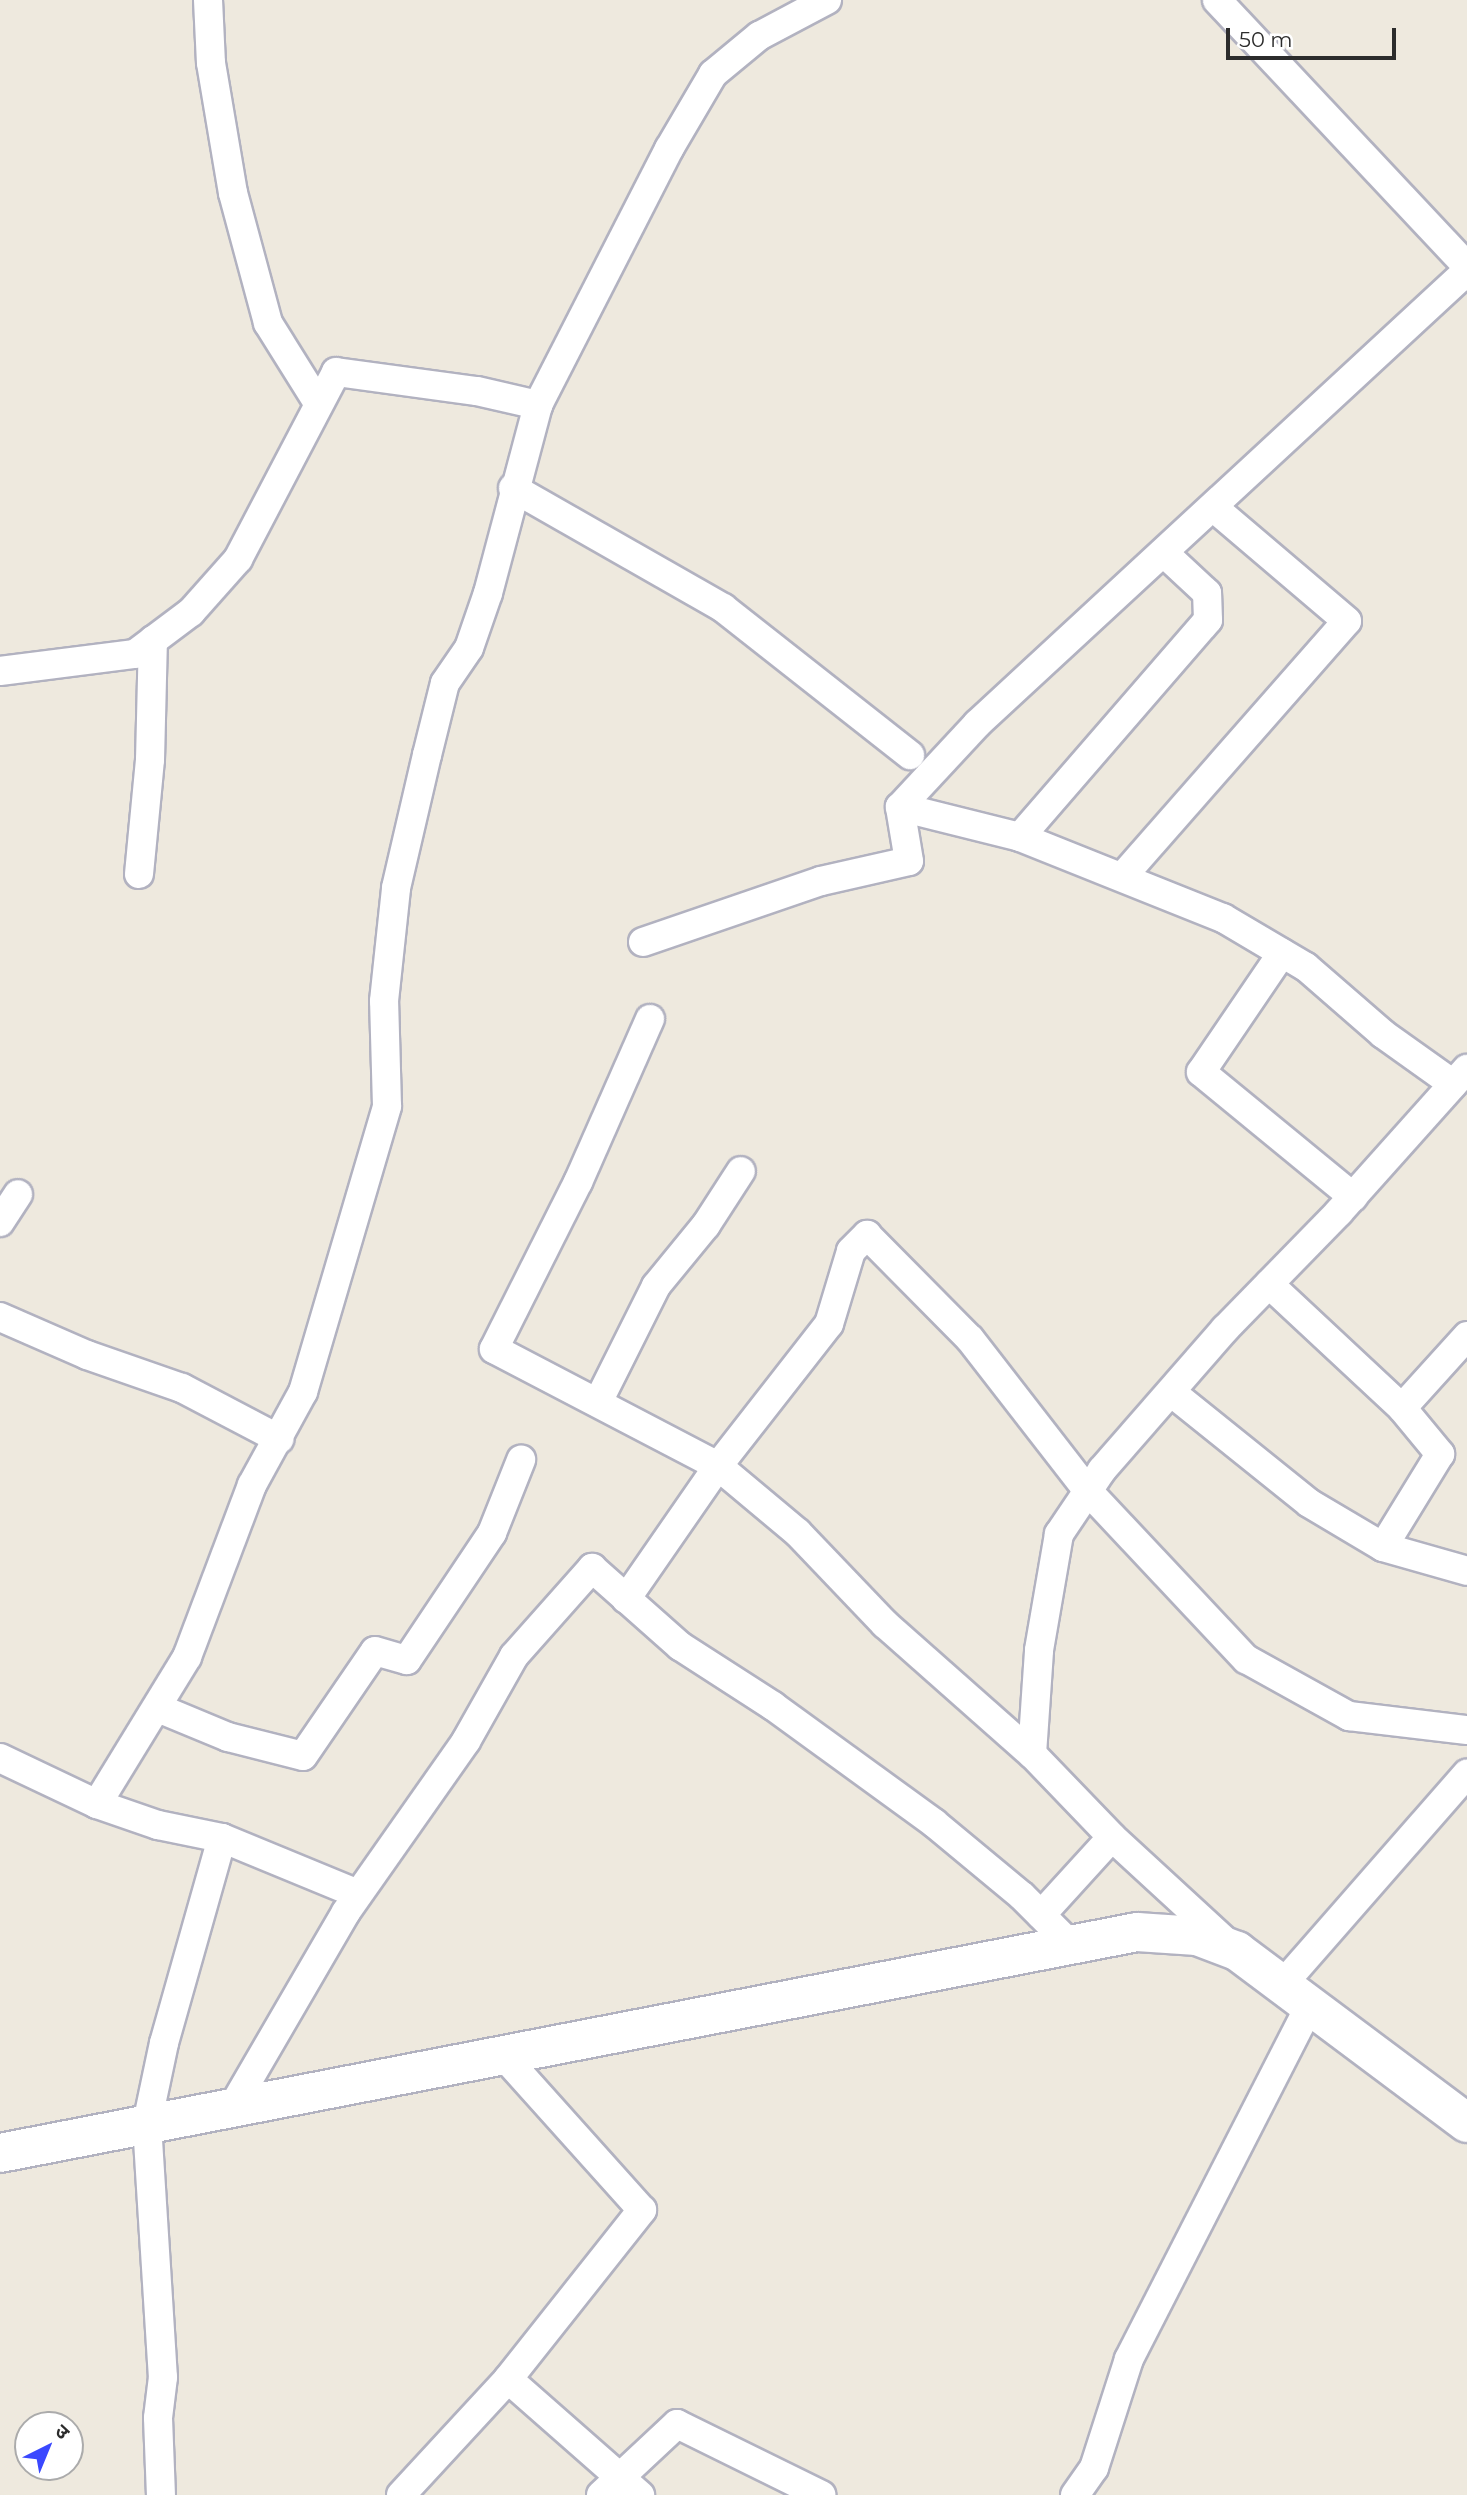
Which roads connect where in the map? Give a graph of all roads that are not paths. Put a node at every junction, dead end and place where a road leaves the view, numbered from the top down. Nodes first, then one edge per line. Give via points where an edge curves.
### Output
1 (208, 0) edge
2 (827, 0) edge
3 (1217, 0) edge
4 (1467, 269) edge
5 (318, 403) junction
6 (538, 405) junction
7 (513, 488) junction
8 (1214, 508) junction
9 (1164, 553) junction
10 (153, 640) junction
11 (0, 671) edge
12 (910, 755) dead end
13 (900, 807) junction
14 (1020, 837) junction
15 (139, 874) dead end
16 (1123, 876) junction
17 (643, 942) dead end
18 (1282, 953) junction
19 (650, 1019) dead end
20 (1460, 1077) edge
21 (741, 1171) dead end
22 (18, 1194) dead end
23 (1353, 1197) junction
24 (0, 1222) edge
25 (1269, 1284) junction
26 (0, 1317) edge
27 (1467, 1336) edge
28 (1171, 1392) junction
29 (598, 1402) junction
30 (1402, 1408) junction
31 (279, 1439) junction
32 (521, 1460) dead end
33 (718, 1466) junction
34 (1088, 1491) junction
35 (1383, 1547) junction
36 (1467, 1571) edge
37 (626, 1599) junction
38 (158, 1708) junction
39 (1467, 1730) edge
40 (1032, 1754) junction
41 (0, 1758) edge
42 (1467, 1774) edge
43 (97, 1804) junction
44 (1112, 1837) junction
45 (222, 1838) junction
46 (358, 1894) junction
47 (1041, 1916) junction
48 (1070, 1945) junction
49 (1237, 1951) junction
50 (1296, 1995) junction
51 (503, 2055) junction
52 (232, 2108) junction
53 (1467, 2123) edge
54 (147, 2124) junction
55 (0, 2153) edge
56 (508, 2379) junction
57 (610, 2485) edge
58 (408, 2492) edge
59 (161, 2495) edge
60 (640, 2495) edge
61 (821, 2495) edge
62 (1075, 2495) edge

1 - 5 street via 211,63 233,194 268,324
2 - 6 street via 759,36 713,74 669,149
3 - 4 street
4 - 8 street
5 - 6 street via 336,372 477,391
5 - 10 street via 237,559 191,612
6 - 7 street
7 - 12 street via 723,608
7 - 31 street via 477,626 469,648 444,683 396,888 384,1001 387,1106 303,1392
8 - 9 street
8 - 16 street via 1347,621
9 - 13 street via 1151,559 977,723
9 - 14 street via 1207,593 1209,620
10 - 11 street via 135,654
10 - 15 street via 150,760
13 - 14 street
13 - 17 street via 909,861 821,881
14 - 16 street
16 - 18 street via 1223,918
18 - 20 street
18 - 23 street via 1201,1072
19 - 29 street via 561,1218 494,1349
20 - 23 street
21 - 29 street via 706,1226 656,1286
22 - 24 street
23 - 25 street
25 - 28 street
25 - 30 street
26 - 31 street via 135,1374 182,1388
27 - 30 street
28 - 34 street
28 - 35 street via 1308,1503
29 - 33 street
30 - 35 street via 1440,1454
31 - 38 street via 252,1485 187,1657
32 - 38 street via 492,1533 407,1660 375,1651 303,1756 228,1737
33 - 34 street via 828,1324 851,1251 867,1235 971,1339
33 - 37 street
33 - 40 street via 797,1533 885,1624
34 - 39 street via 1246,1659 1349,1716
34 - 40 street via 1059,1534 1038,1650
35 - 36 street
37 - 46 street via 592,1568 514,1656 466,1741
37 - 47 street via 680,1646 773,1706 934,1823
38 - 43 street
40 - 44 street
41 - 43 street
42 - 50 street
43 - 45 street via 159,1825
44 - 47 street
44 - 49 street
45 - 46 street
45 - 54 street via 164,2043
46 - 52 street
47 - 48 street
48 - 49 main road via 1137,1932 1197,1936
48 - 51 main road
49 - 50 main road
50 - 53 main road
50 - 62 street via 1129,2359 1094,2468
51 - 52 main road
51 - 56 street via 642,2210
52 - 54 main road
54 - 55 main road
54 - 59 street via 163,2377 158,2418
56 - 57 street
56 - 58 street
57 - 60 street
57 - 61 street via 677,2424

